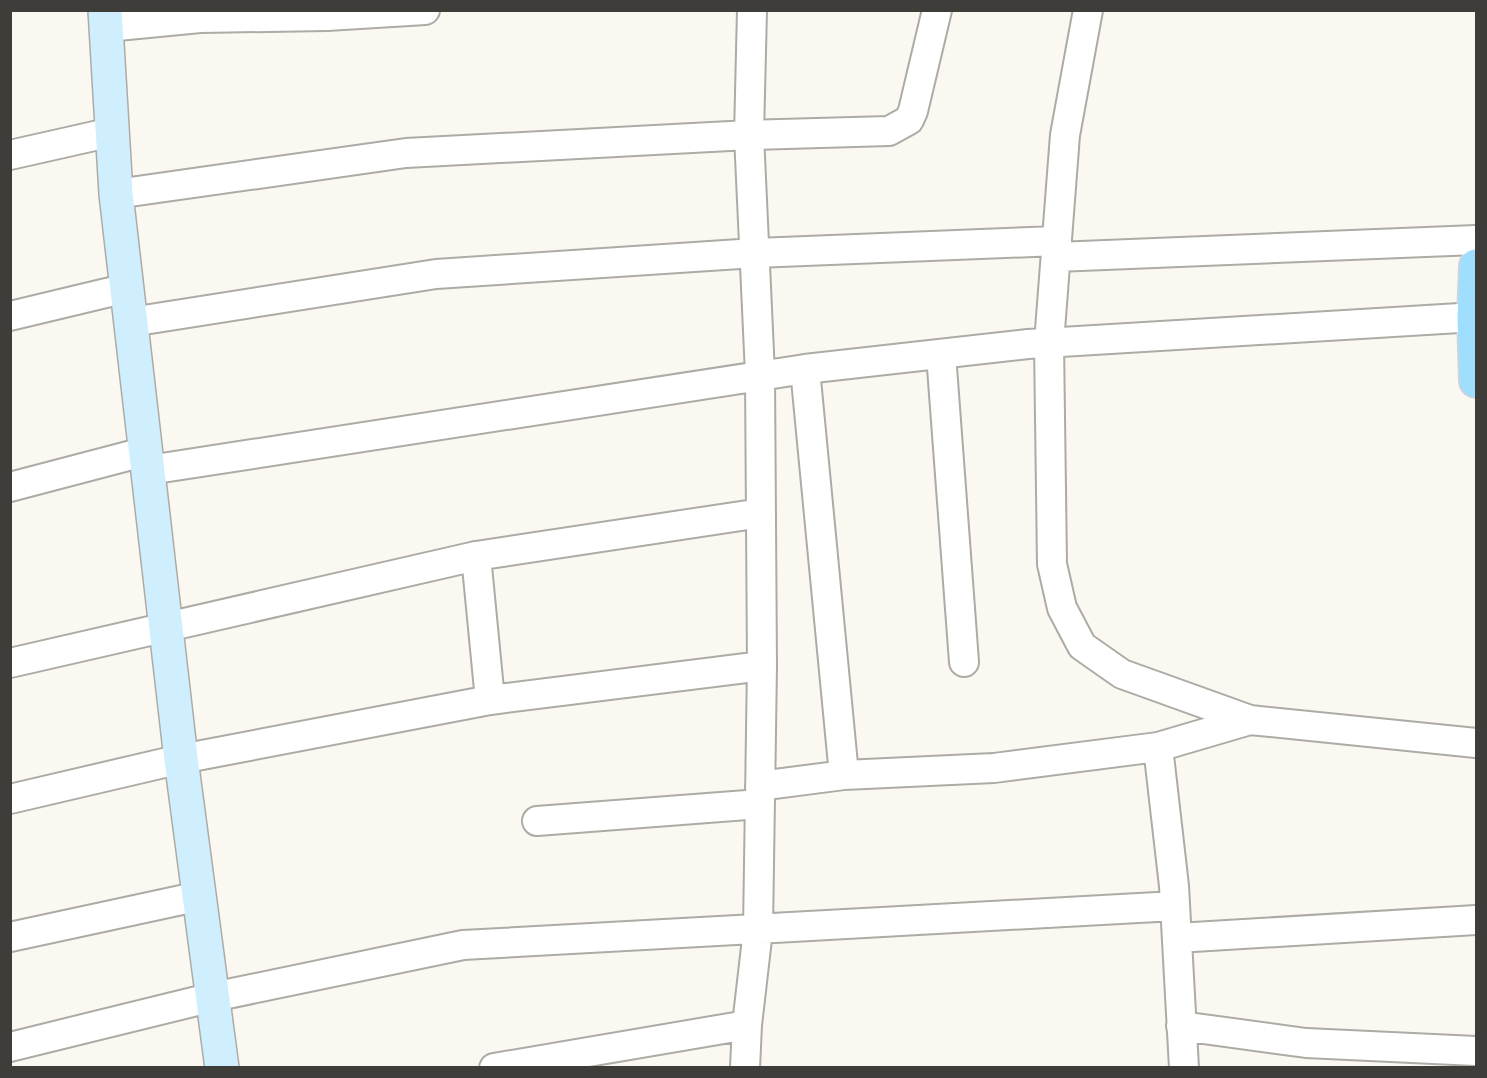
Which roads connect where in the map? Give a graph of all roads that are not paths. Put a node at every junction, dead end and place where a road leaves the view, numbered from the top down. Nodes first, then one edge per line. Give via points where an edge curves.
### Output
1 (425, 10) edge
2 (752, 10) edge
3 (937, 10) edge
4 (1088, 10) edge
5 (327, 13) edge
6 (200, 14) edge
7 (106, 19) edge
8 (112, 132) junction
9 (749, 135) junction
10 (10, 155) edge
11 (116, 194) junction
12 (1476, 240) edge
13 (1056, 249) junction
14 (755, 253) junction
15 (1476, 266) edge
16 (127, 288) junction
17 (10, 316) edge
18 (1475, 317) edge
19 (131, 322) junction
20 (1049, 343) junction
21 (941, 354) junction
22 (805, 369) junction
23 (760, 374) junction
24 (1476, 381) edge
25 (148, 461) junction
26 (10, 487) edge
27 (761, 513) junction
28 (476, 556) junction
29 (168, 625) junction
30 (964, 662) dead end
31 (10, 663) edge
32 (762, 666) junction
33 (490, 700) junction
34 (1250, 720) junction
35 (1476, 743) edge
36 (1158, 747) junction
37 (181, 759) junction
38 (844, 775) junction
39 (760, 795) junction
40 (10, 799) edge
41 (537, 821) dead end
42 (200, 896) junction
43 (1175, 906) junction
44 (1476, 920) edge
45 (759, 930) junction
46 (10, 937) edge
47 (1177, 938) junction
48 (213, 997) junction
49 (747, 1025) junction
50 (1181, 1026) junction
51 (10, 1047) edge
52 (1476, 1051) edge
53 (222, 1068) edge
54 (494, 1068) edge
55 (745, 1068) edge
56 (1184, 1068) edge

1 - 5 street
2 - 9 street
3 - 9 street via 913,111 901,126 870,133
4 - 13 street via 1065,135
5 - 6 street
6 - 7 street
7 - 8 street
8 - 10 street
8 - 11 street
9 - 11 street via 406,153
9 - 14 street
11 - 16 street
12 - 13 street
13 - 14 street
13 - 20 street
14 - 19 street via 436,274
14 - 23 street
15 - 18 main road
16 - 17 street
16 - 19 street
18 - 20 street
18 - 24 main road
19 - 25 street
20 - 21 street
20 - 34 street via 1052,564 1062,608 1082,646 1122,674
21 - 22 street
21 - 30 street
22 - 23 street
22 - 38 street
23 - 25 street
23 - 27 street
25 - 26 street
25 - 29 street
27 - 28 street
27 - 32 street
28 - 29 street
28 - 33 street
29 - 31 street
29 - 37 street
32 - 33 street
32 - 39 street
33 - 37 street
34 - 35 street
34 - 36 street
36 - 38 street via 994,768
36 - 43 street
37 - 40 street
37 - 42 street
38 - 39 street
39 - 41 street
39 - 45 street
42 - 46 street
42 - 48 street
43 - 45 street
43 - 47 street
44 - 47 street
45 - 48 street via 463,945
45 - 49 street
47 - 50 street
48 - 51 street
48 - 53 street
49 - 54 street
49 - 55 street
50 - 52 street via 1306,1043
50 - 56 street

